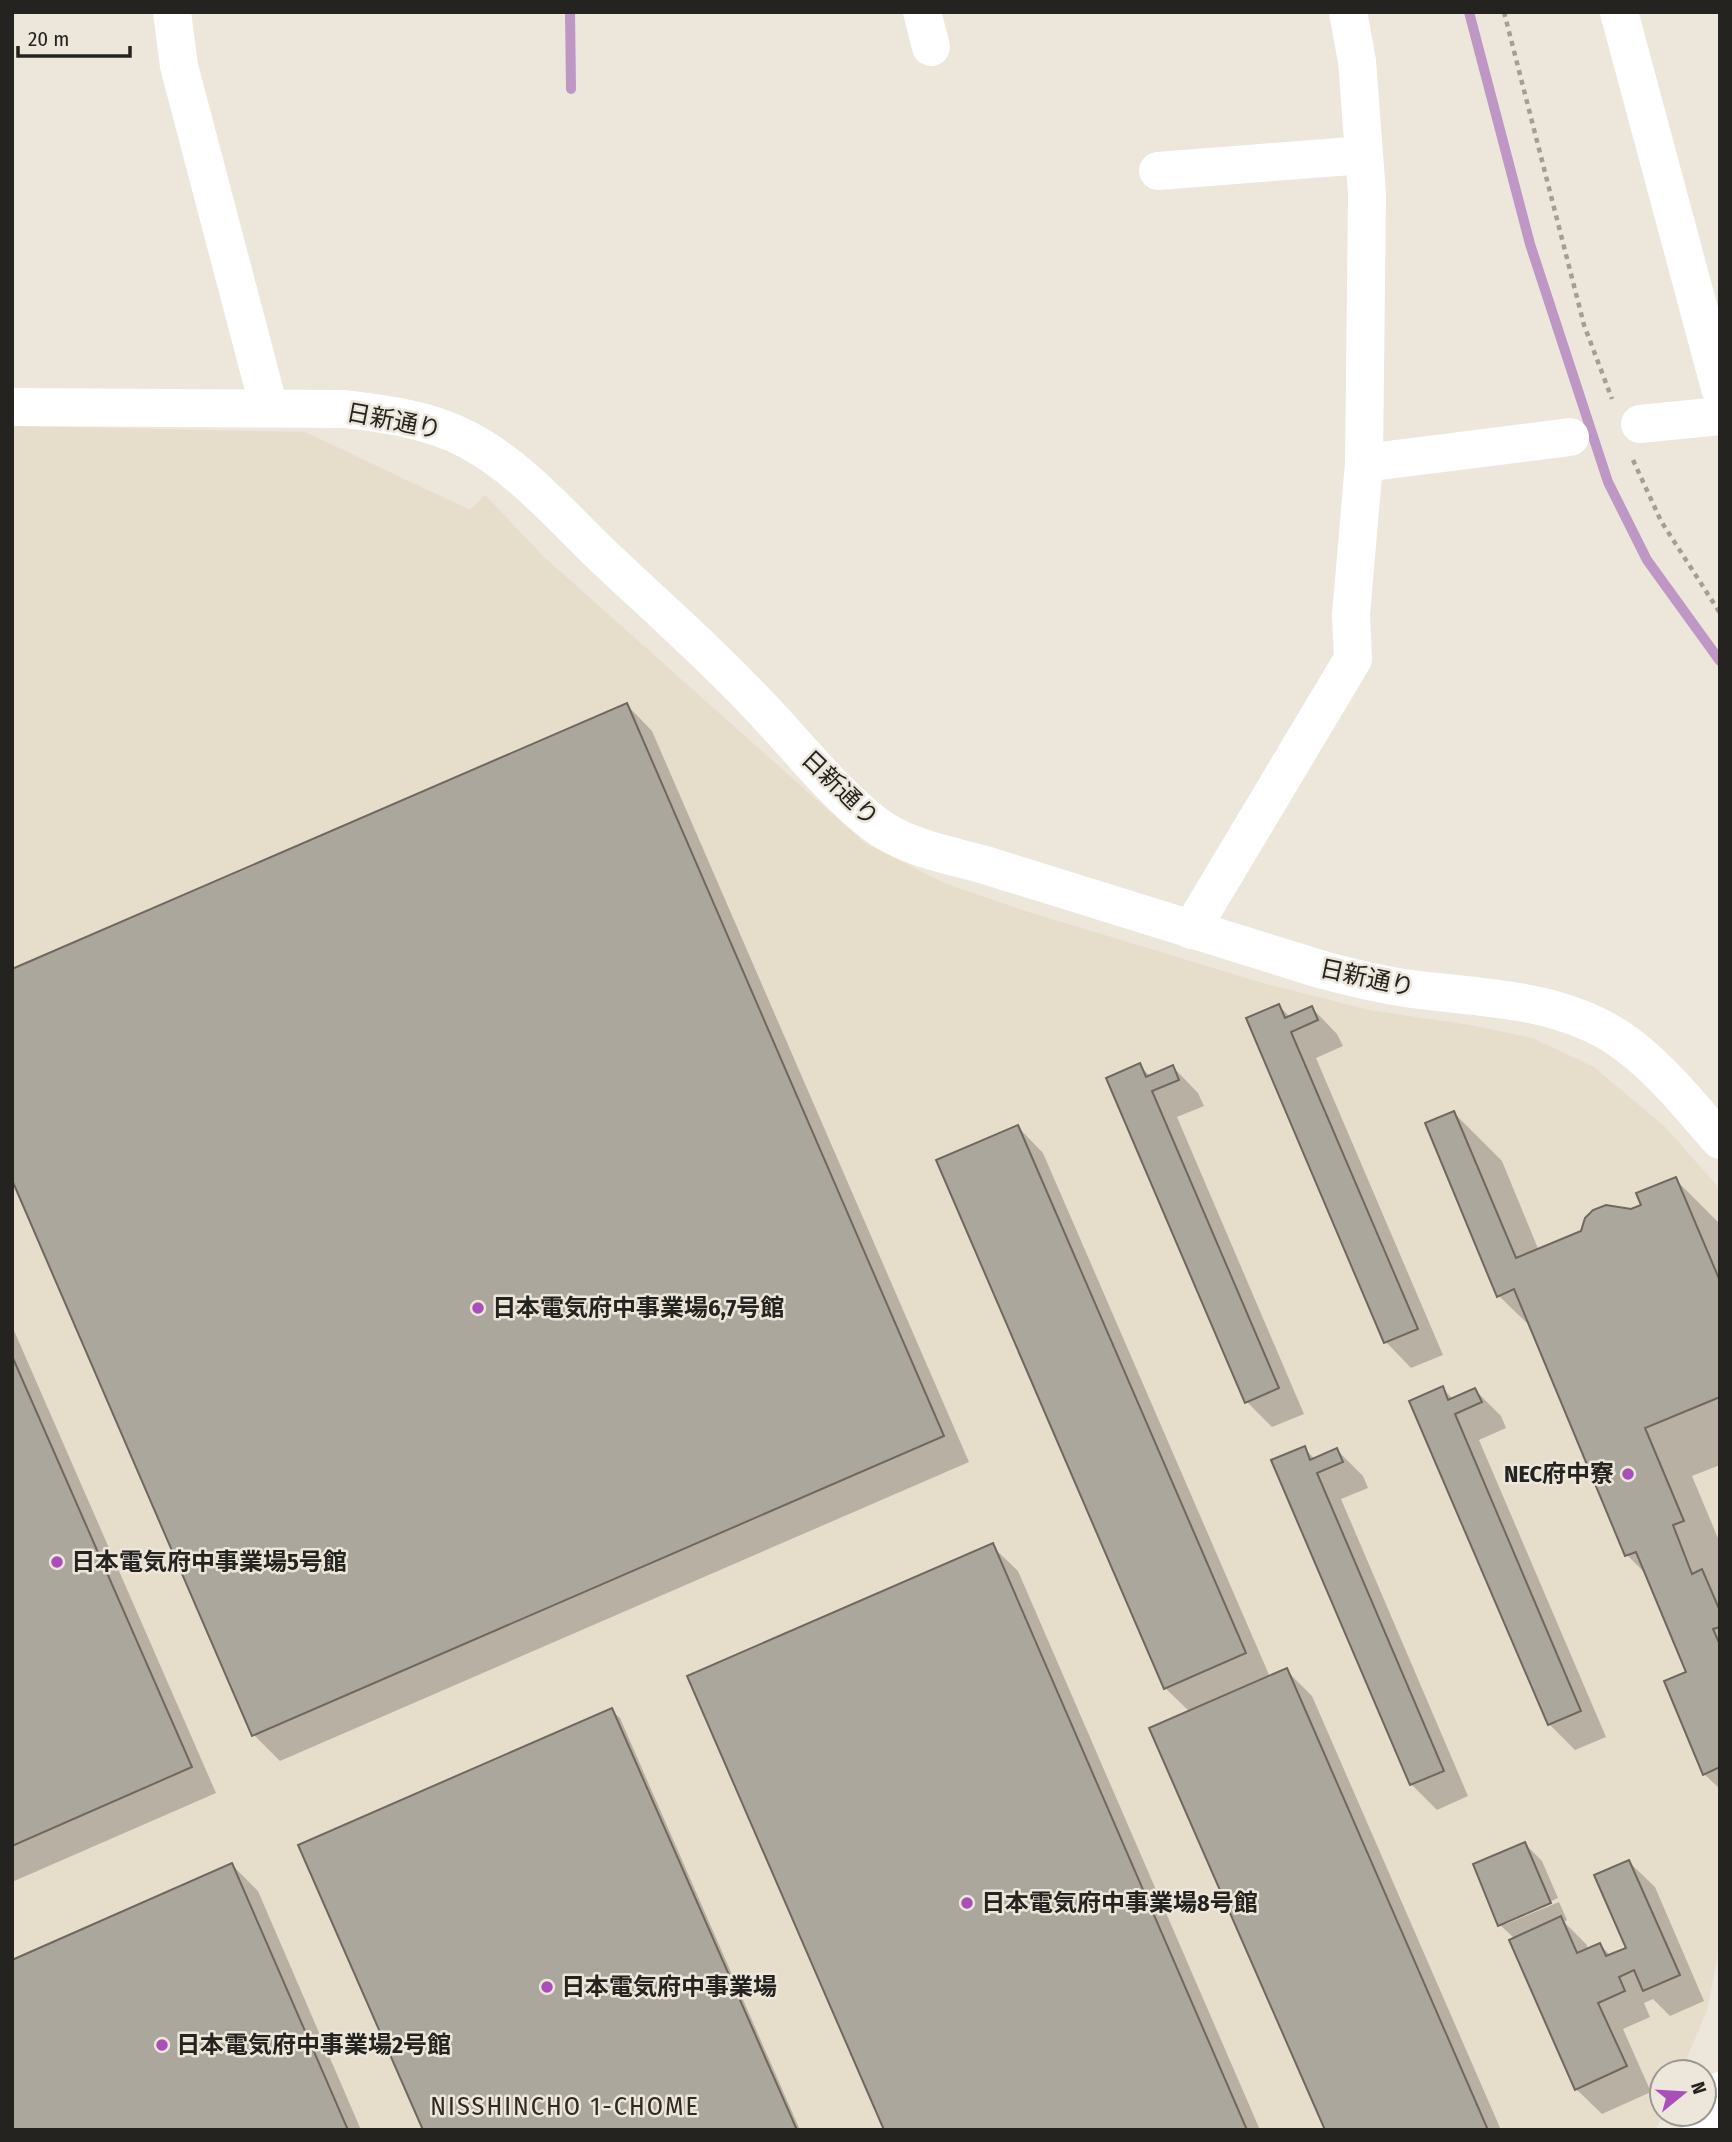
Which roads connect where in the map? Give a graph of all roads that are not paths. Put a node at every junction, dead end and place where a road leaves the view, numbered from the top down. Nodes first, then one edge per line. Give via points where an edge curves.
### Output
1 (172, 12) edge
2 (1348, 12) edge
3 (1619, 12) edge
4 (1364, 156) junction
5 (1158, 171) dead end
6 (1720, 388) edge
7 (12, 407) edge
8 (269, 408) junction
9 (1720, 416) edge
10 (1628, 425) road end
11 (1570, 437) dead end
12 (1364, 463) junction
13 (1191, 930) junction
14 (1720, 1140) edge
15 (1720, 2091) edge
16 (1702, 2130) edge

1 - 8 street via 180,66
2 - 4 street via 1357,61
3 - 6 street
4 - 5 street
4 - 12 street
7 - 8 street, 日新通り
8 - 13 street, 日新通り via 386,414 428,424 492,454 761,707 877,826 931,850
9 - 10 street
11 - 12 street
12 - 13 street via 1351,615 1353,659
13 - 14 street, 日新通り via 1364,981 1518,1001 1588,1023 1643,1059
15 - 16 street

